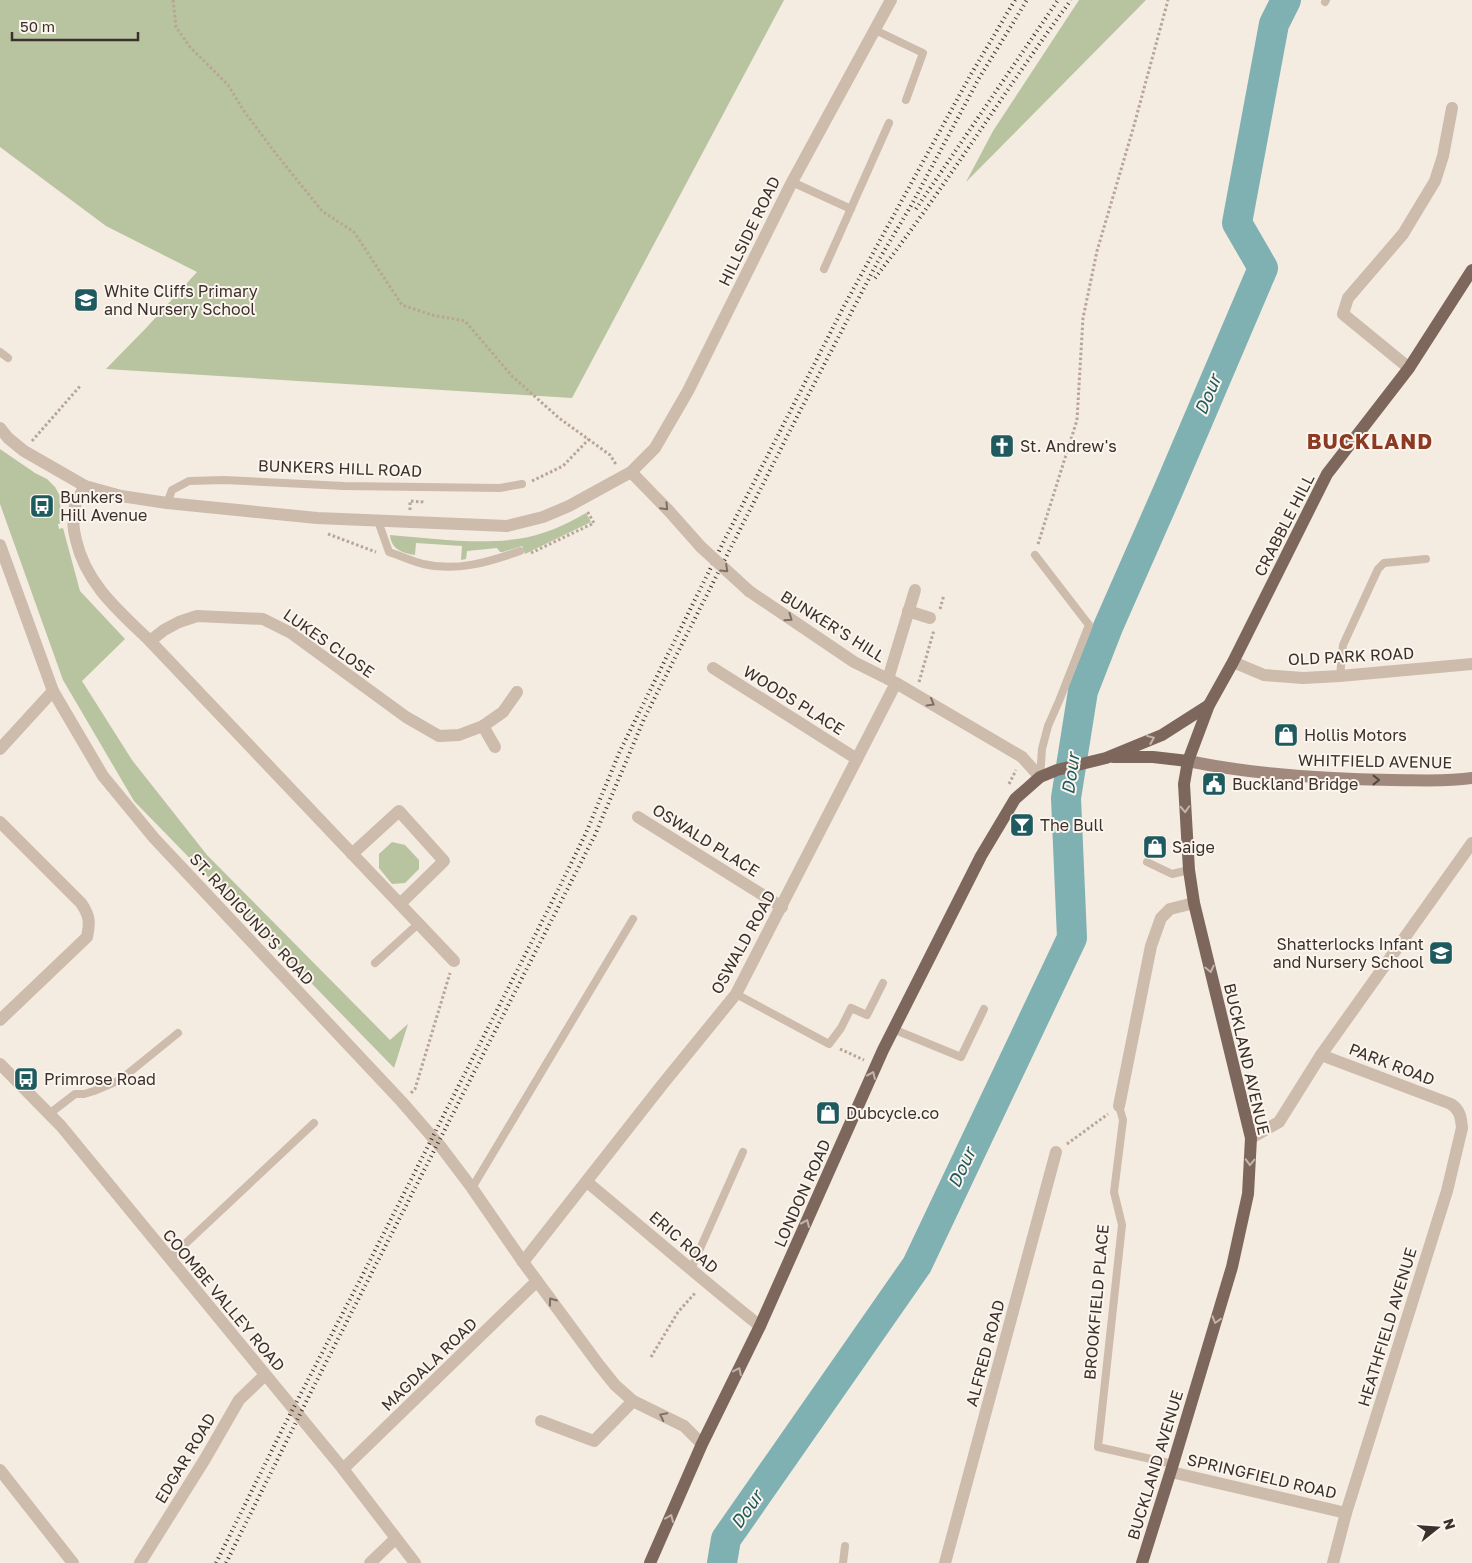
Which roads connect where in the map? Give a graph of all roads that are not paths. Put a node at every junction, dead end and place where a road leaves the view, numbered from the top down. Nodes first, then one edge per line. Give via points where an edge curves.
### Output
1 (891, 0) edge
2 (875, 30) junction
3 (906, 100) dead end
4 (1452, 108) dead end
5 (889, 123) dead end
6 (792, 182) junction
7 (851, 209) junction
8 (824, 269) dead end
9 (1472, 270) edge
10 (0, 352) edge
11 (8, 358) dead end
12 (1409, 368) junction
13 (0, 428) edge
14 (627, 474) junction
15 (522, 484) road end
16 (85, 486) junction
17 (166, 502) junction
18 (378, 521) junction
19 (0, 545) edge
20 (520, 551) road end
21 (1035, 555) road end
22 (1426, 559) dead end
23 (915, 590) dead end
24 (908, 611) junction
25 (934, 619) road end
26 (150, 641) junction
27 (1233, 662) junction
28 (1472, 664) edge
29 (713, 668) dead end
30 (1340, 676) junction
31 (892, 681) junction
32 (53, 691) junction
33 (517, 692) dead end
34 (1210, 705) junction
35 (483, 726) junction
36 (495, 747) dead end
37 (0, 749) edge
38 (1106, 758) junction
39 (857, 759) junction
40 (1188, 761) junction
41 (1040, 777) junction
42 (1472, 778) edge
43 (638, 817) dead end
44 (0, 822) edge
45 (1472, 843) edge
46 (352, 854) junction
47 (1148, 862) dead end
48 (1189, 870) junction
49 (1194, 903) junction
50 (400, 904) junction
51 (782, 907) junction
52 (633, 919) dead end
53 (418, 924) junction
54 (454, 961) road end
55 (374, 963) dead end
56 (883, 983) dead end
57 (736, 994) junction
58 (984, 1009) dead end
59 (0, 1020) edge
60 (893, 1029) junction
61 (178, 1033) dead end
62 (1321, 1055) junction
63 (0, 1064) edge
64 (1451, 1104) joint
65 (1119, 1106) joint
66 (49, 1114) junction
67 (314, 1123) dead end
68 (1251, 1138) junction
69 (743, 1152) dead end
70 (1056, 1152) road end
71 (587, 1182) junction
72 (472, 1188) junction
73 (169, 1259) junction
74 (523, 1262) junction
75 (691, 1269) junction
76 (537, 1281) junction
77 (760, 1326) junction
78 (265, 1375) junction
79 (634, 1402) junction
80 (541, 1421) dead end
81 (702, 1444) junction
82 (1172, 1468) junction
83 (343, 1469) junction
84 (0, 1470) edge
85 (1346, 1513) junction
86 (395, 1539) junction
87 (846, 1546) dead end
88 (73, 1563) edge
89 (140, 1563) edge
90 (370, 1563) edge
91 (415, 1563) edge
92 (650, 1563) edge
93 (843, 1563) edge
94 (945, 1563) edge
95 (1142, 1563) edge
96 (1333, 1563) edge

1 - 2 street, HILLSIDE ROAD
2 - 3 lane via 923,53
2 - 6 street, HILLSIDE ROAD
4 - 12 street via 1435,181 1403,234 1348,298 1343,314
5 - 7 lane
6 - 7 lane
6 - 14 street, HILLSIDE ROAD via 688,391 655,448
7 - 8 lane
9 - 12 main road, CRABBLE HILL
10 - 11 lane
12 - 27 main road, CRABBLE HILL via 1327,474
13 - 16 street via 24,451
14 - 18 street via 569,506 524,523 507,526
14 -> 31 street, BUNKER'S HILL, bridge via 669,510 701,547 749,591 854,662
15 - 17 lane, BUNKERS HILL ROAD via 500,488 422,488 189,481 172,490
16 - 17 street via 121,496
16 - 26 street via 75,506 72,527 81,558 103,594
17 - 18 street
18 - 20 lane via 390,552 424,564 460,566 496,560
19 - 32 street, ST. RADIGUND'S ROAD
21 - 41 lane via 1089,624 1048,726
22 - 30 lane via 1384,563 1378,569 1343,646
23 - 24 street, OSWALD ROAD
24 - 25 street
24 - 31 street, OSWALD ROAD
26 - 35 street, LUKES CLOSE via 179,622 197,616 263,619 291,633 406,717 439,736 459,736
26 - 46 street
27 - 30 street, OLD PARK ROAD via 1264,675
27 - 34 main road, CRABBLE HILL
28 - 30 street, OLD PARK ROAD
29 - 39 street, WOODS PLACE
31 - 39 street, OSWALD ROAD
31 -> 41 street, BUNKER'S HILL via 1022,757
32 - 37 street
32 - 72 street, ST. RADIGUND'S ROAD via 103,776 154,838 402,1102
33 - 35 street, LUKES CLOSE via 503,712
38 -> 34 main road, LONDON ROAD via 1162,735
34 - 40 main road, BUCKLAND AVENUE
35 - 36 street
38 - 40 main road, LONDON ROAD via 1153,756
38 - 41 main road, LONDON ROAD
39 - 51 street, OSWALD ROAD
40 -> 42 street, WHITFIELD AVENUE via 1294,777
40 -> 48 main road, BUCKLAND AVENUE via 1184,784
41 - 60 main road, LONDON ROAD via 1015,799 986,848
43 - 51 street, OSWALD PLACE
44 - 59 street via 82,903 90,925 87,937
45 - 62 street
46 - 50 street
46 - 50 street via 399,811 444,861
47 - 48 lane via 1172,874
48 - 49 main road, BUCKLAND AVENUE
49 - 65 street, BROOKFIELD PLACE via 1170,909 1161,918 1151,946
49 -> 68 main road, BUCKLAND AVENUE
50 - 53 street
51 - 57 street, OSWALD ROAD
52 - 72 lane
53 - 54 street
53 - 55 lane
56 - 57 lane via 867,1015 851,1008 829,1044
57 - 71 street, OSWALD ROAD
58 - 60 lane via 961,1058
77 -> 60 main road, LONDON ROAD
61 - 66 lane via 120,1080 94,1091 75,1094
62 - 64 street, PARK ROAD
62 - 68 street via 1279,1122
63 - 66 street, COOMBE VALLEY ROAD
64 - 85 street, HEATHFIELD AVENUE via 1457,1108 1462,1128 1447,1190
65 - 82 lane, BROOKFIELD PLACE via 1123,1120 1114,1192 1122,1225 1098,1447
66 - 73 street, COOMBE VALLEY ROAD
67 - 73 lane
68 -> 82 main road, BUCKLAND AVENUE via 1248,1194 1232,1267
69 - 75 lane
70 - 94 street, ALFRED ROAD
71 - 74 street, OSWALD ROAD
71 - 75 street, ERIC ROAD
72 - 74 street, ST. RADIGUND'S ROAD
73 - 78 street, COOMBE VALLEY ROAD
74 - 76 street, ST. RADIGUND'S ROAD
75 - 77 street, ERIC ROAD
79 -> 76 street, ST. RADIGUND'S ROAD via 599,1365
76 - 83 street, MAGDALA ROAD
81 -> 77 main road, LONDON ROAD
78 - 83 street, COOMBE VALLEY ROAD
78 - 89 street, EDGAR ROAD via 239,1400
79 - 80 street via 594,1441
81 -> 79 street, ST. RADIGUND'S ROAD via 684,1426
92 -> 81 main road, LONDON ROAD
82 - 85 street, SPRINGFIELD ROAD
82 - 95 main road, BUCKLAND AVENUE
83 - 86 street, COOMBE VALLEY ROAD
84 - 88 street
85 - 96 street, HEATHFIELD AVENUE
86 - 90 street
86 - 91 street, COOMBE VALLEY ROAD
87 - 93 lane

